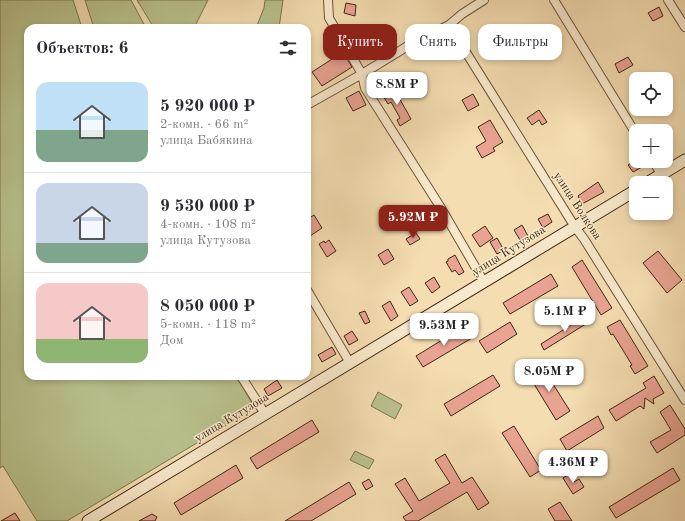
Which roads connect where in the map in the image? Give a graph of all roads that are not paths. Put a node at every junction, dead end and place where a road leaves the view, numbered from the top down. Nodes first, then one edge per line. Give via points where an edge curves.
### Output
1 (328, 0) edge
2 (484, 0) edge
3 (554, 0) edge
4 (668, 0) edge
5 (450, 24) edge
6 (685, 27) edge
7 (405, 48) edge
8 (470, 59) edge
9 (362, 74) junction
10 (311, 103) edge
11 (630, 124) edge
12 (685, 160) edge
13 (657, 168) edge
14 (661, 174) junction
15 (658, 176) edge
16 (629, 194) edge
17 (575, 227) junction
18 (484, 282) junction
19 (311, 297) edge
20 (350, 362) junction
21 (244, 380) edge
22 (685, 400) edge
23 (265, 414) junction
24 (88, 521) edge

1 - 9 street via 329,18
2 - 5 street
3 - 11 street
4 - 6 street
7 - 9 street
8 - 17 street, улица Волкова
9 - 10 street
9 - 18 street via 365,88 441,208
12 - 14 main road
13 - 14 street
14 - 15 main road
16 - 17 main road, улица Кутузова
17 - 18 main road, улица Кутузова
17 - 22 street, улица Волкова
18 - 20 main road, улица Кутузова
19 - 20 street
20 - 23 main road, улица Кутузова
21 - 23 street
23 - 24 main road, улица Кутузова

